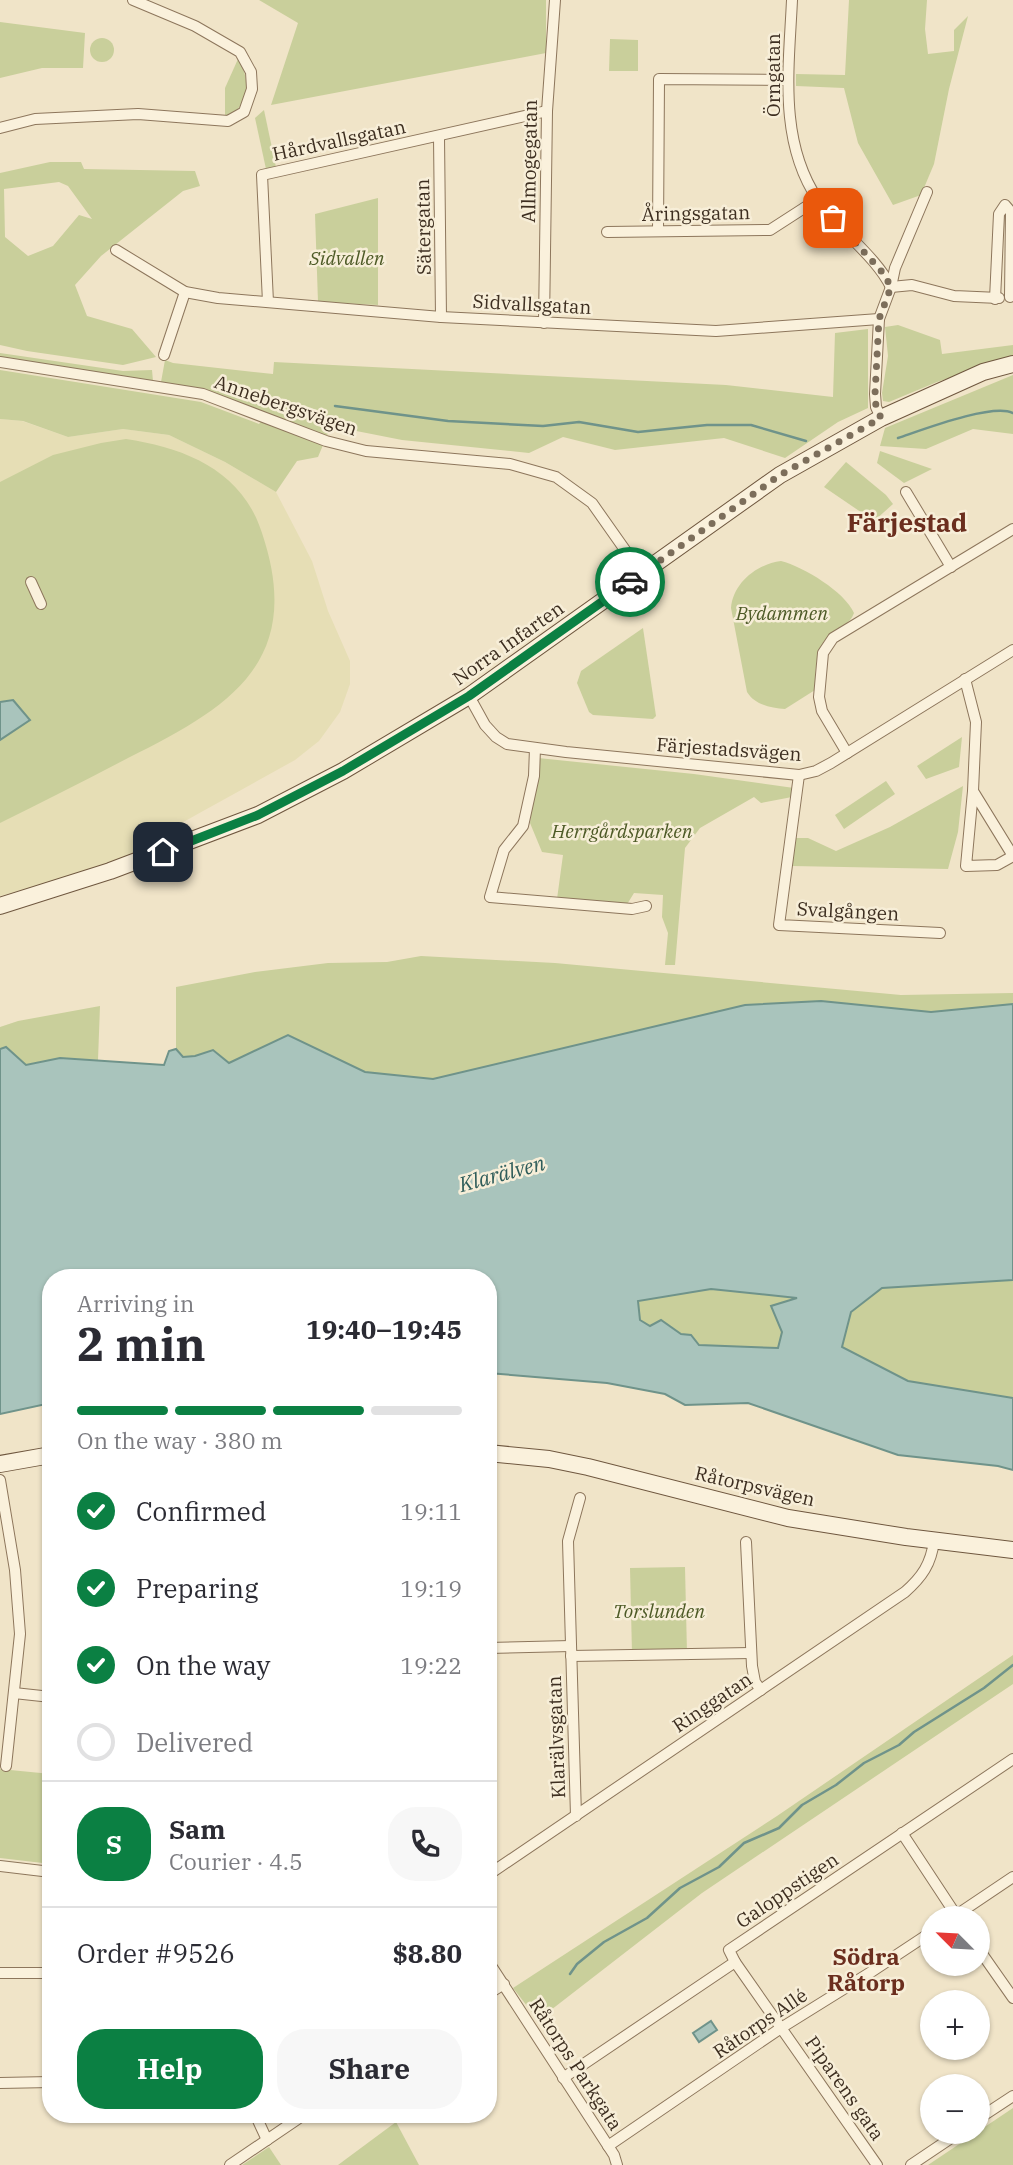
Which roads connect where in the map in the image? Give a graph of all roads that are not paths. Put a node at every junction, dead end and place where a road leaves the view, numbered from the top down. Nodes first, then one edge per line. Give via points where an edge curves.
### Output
1 (133, 0) edge
2 (555, 0) edge
3 (792, 0) edge
4 (788, 80) junction
5 (547, 111) junction
6 (0, 128) edge
7 (439, 137) junction
8 (927, 192) dead end
9 (818, 199) junction
10 (658, 231) junction
11 (607, 232) dead end
12 (116, 250) dead end
13 (891, 287) junction
14 (185, 292) junction
15 (1012, 297) edge
16 (995, 299) junction
17 (268, 302) junction
18 (441, 317) junction
19 (879, 319) junction
20 (544, 323) junction
21 (164, 355) dead end
22 (0, 362) edge
23 (1013, 364) edge
24 (881, 418) junction
25 (906, 492) dead end
26 (1013, 529) edge
27 (951, 568) junction
28 (642, 574) junction
29 (31, 582) dead end
30 (41, 604) dead end
31 (1013, 650) edge
32 (965, 679) junction
33 (469, 696) junction
34 (535, 748) junction
35 (847, 752) junction
36 (799, 775) junction
37 (973, 791) junction
38 (0, 906) edge
39 (646, 906) dead end
40 (940, 933) dead end
41 (497, 1454) edge
42 (42, 1457) edge
43 (0, 1464) edge
44 (0, 1480) edge
45 (580, 1498) dead end
46 (934, 1541) junction
47 (746, 1542) dead end
48 (1013, 1550) edge
49 (497, 1648) edge
50 (571, 1651) junction
51 (751, 1653) junction
52 (761, 1690) junction
53 (15, 1693) junction
54 (42, 1697) edge
55 (1013, 1759) edge
56 (6, 1766) dead end
57 (576, 1816) junction
58 (902, 1833) junction
59 (0, 1866) edge
60 (497, 1869) edge
61 (42, 1871) edge
62 (1013, 1877) edge
63 (948, 1906) edge
64 (971, 1906) edge
65 (920, 1939) edge
66 (735, 1962) junction
67 (990, 1965) edge
68 (0, 1973) edge
69 (42, 1973) edge
70 (497, 1974) edge
71 (504, 1984) junction
72 (497, 1988) edge
73 (1013, 1998) edge
74 (782, 2028) junction
75 (563, 2078) junction
76 (0, 2082) edge
77 (42, 2082) edge
78 (1013, 2096) edge
79 (990, 2111) edge
80 (259, 2123) edge
81 (292, 2123) edge
82 (267, 2140) junction
83 (942, 2144) edge
84 (608, 2146) junction
85 (230, 2165) edge
86 (617, 2165) edge
87 (877, 2165) edge
88 (911, 2165) edge

1 - 6 street via 195,26 240,52 251,72 252,89 244,111 228,121 138,114 35,119
2 - 5 street, Allmogegatan
3 - 4 street, Örngatan
4 - 9 street, Örngatan via 790,124 800,163
4 - 10 street via 659,79
5 - 7 street, Hårdvallsgatan
5 - 20 street, Allmogegatan
7 - 17 street, Hårdvallsgatan via 262,175
7 - 18 street, Sätergatan
8 - 13 street
9 - 10 street, Åringsgatan via 770,230
9 - 13 street, Örngatan
10 - 11 street, Åringsgatan
12 - 14 street, Sidvallsgatan
13 - 16 street via 912,285 954,296
13 - 19 street
14 - 17 street, Sidvallsgatan
14 - 21 street
15 - 16 street
15 - 16 street via 1011,212 1005,205 999,214
17 - 18 street, Sidvallsgatan
18 - 20 street, Sidvallsgatan
19 - 20 street, Sidvallsgatan via 716,331
19 - 24 street via 875,394
22 - 28 street, Annebergsvägen via 203,394 326,441 366,451 510,464 556,477 592,503
23 - 24 street, Norra Infarten via 983,372
24 - 28 street, Norra Infarten via 780,475
25 - 27 street
26 - 27 street
27 - 35 street via 833,638 823,653 822,711
28 - 33 street, Norra Infarten
29 - 30 street
31 - 32 street, Färjestadsvägen
32 - 35 street, Färjestadsvägen
32 - 37 street via 976,723
33 - 34 street, Färjestadsvägen via 496,737 507,744
33 - 38 street, Norra Infarten via 258,815 120,868
34 - 36 street, Färjestadsvägen
34 - 39 street via 523,826 504,850 490,897 632,909
35 - 36 street, Färjestadsvägen via 816,771
36 - 40 street, Svalgången via 779,925
37 - 37 street via 966,866 997,865 1013,856
41 - 46 street, Råtorpsvägen via 588,1467 788,1518
42 - 43 street
44 - 53 street via 20,1634
45 - 50 street, Klarälvsgatan via 568,1541
46 - 48 street, Råtorpsvägen
46 - 52 street, Ringgatan via 928,1565 905,1592
47 - 51 street
49 - 50 street
50 - 51 street, Klarälvsgatan
50 - 57 street, Klarälvsgatan
51 - 52 street via 753,1676
52 - 57 street, Ringgatan
53 - 54 street
53 - 56 street
55 - 58 street, Galoppstigen
57 - 60 street, Ringgatan
58 - 63 street
58 - 66 street, Galoppstigen via 729,1950
59 - 61 street
62 - 64 street
65 - 74 street, Råtorps Allé
66 - 74 street, Piparens gata
66 - 75 street, Galoppstigen
67 - 73 street
68 - 69 street
70 - 71 street, Råtorps Parkgata
71 - 72 street
71 - 75 street, Råtorps Parkgata
74 - 84 street, Råtorps Allé
74 - 87 street, Piparens gata
75 - 84 street, Råtorps Parkgata
76 - 77 street
78 - 79 street
80 - 82 street
81 - 82 street
82 - 85 street
83 - 88 street
84 - 86 street, Råtorps Parkgata

